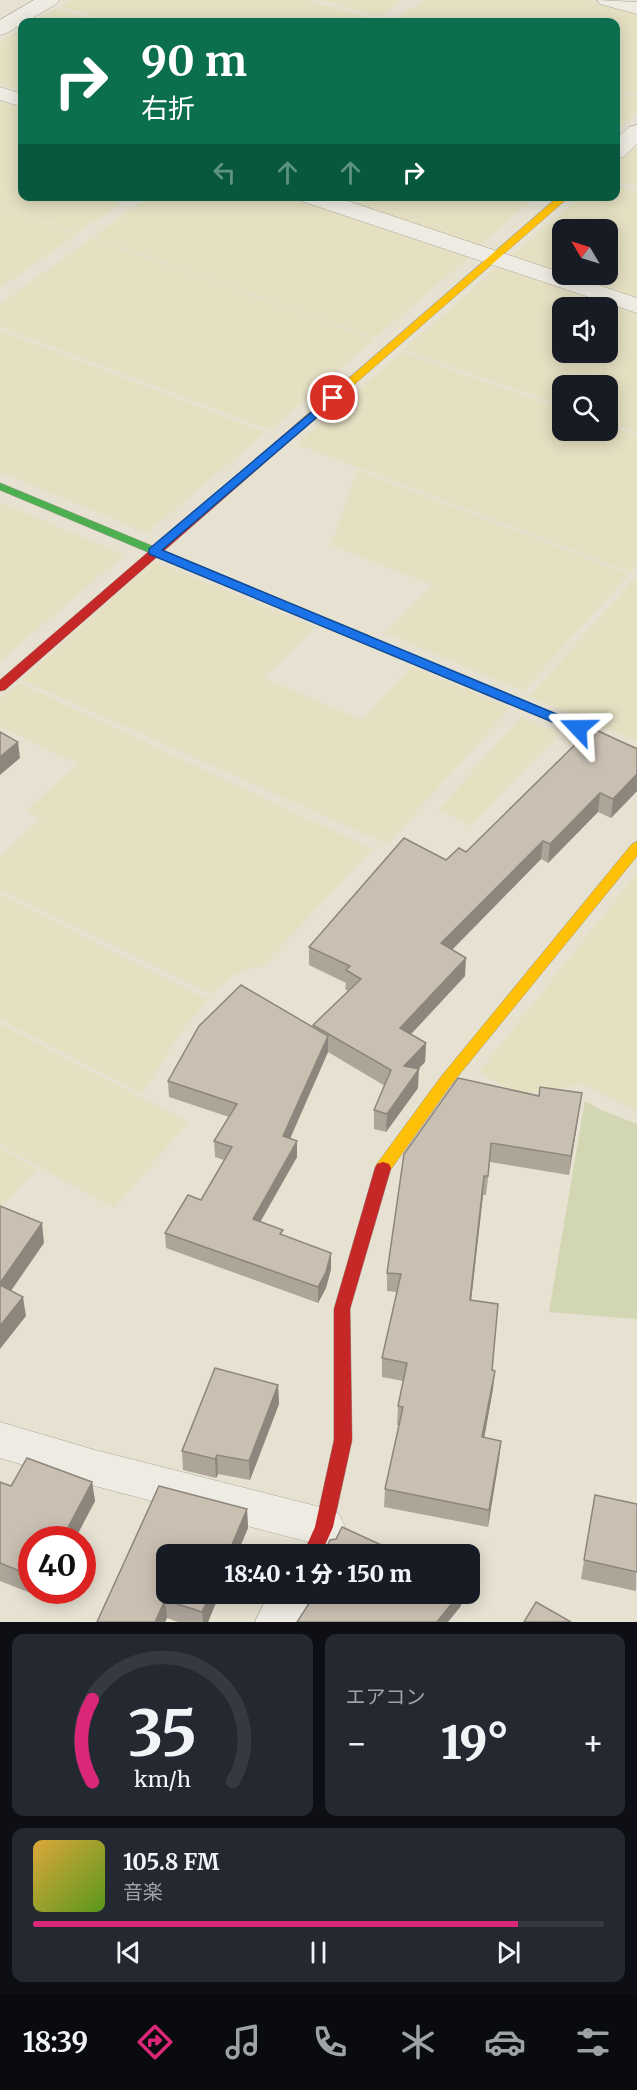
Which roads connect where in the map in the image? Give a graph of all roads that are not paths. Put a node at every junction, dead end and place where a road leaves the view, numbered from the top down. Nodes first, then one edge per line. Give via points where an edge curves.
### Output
1 (49, 0) edge
2 (607, 0) edge
3 (637, 8) edge
4 (18, 18) edge
5 (19, 18) edge
6 (0, 29) edge
7 (0, 93) edge
8 (18, 99) edge
9 (637, 132) edge
10 (620, 147) edge
11 (324, 201) edge
12 (559, 201) edge
13 (495, 259) junction
14 (637, 306) edge
15 (0, 486) edge
16 (153, 551) junction
17 (0, 687) edge
18 (637, 753) edge
19 (637, 847) edge
20 (0, 1440) edge
21 (318, 1541) edge
22 (286, 1604) edge
23 (276, 1622) edge

1 - 5 street
2 - 3 street
4 - 6 street
7 - 8 street
9 - 10 street
11 - 13 street
12 - 13 street
13 - 14 street
13 - 16 street
15 - 16 street
16 - 17 street
16 - 18 street
19 - 21 street via 446,1082 381,1172 342,1309 344,1440
20 - 21 street
22 - 23 street

